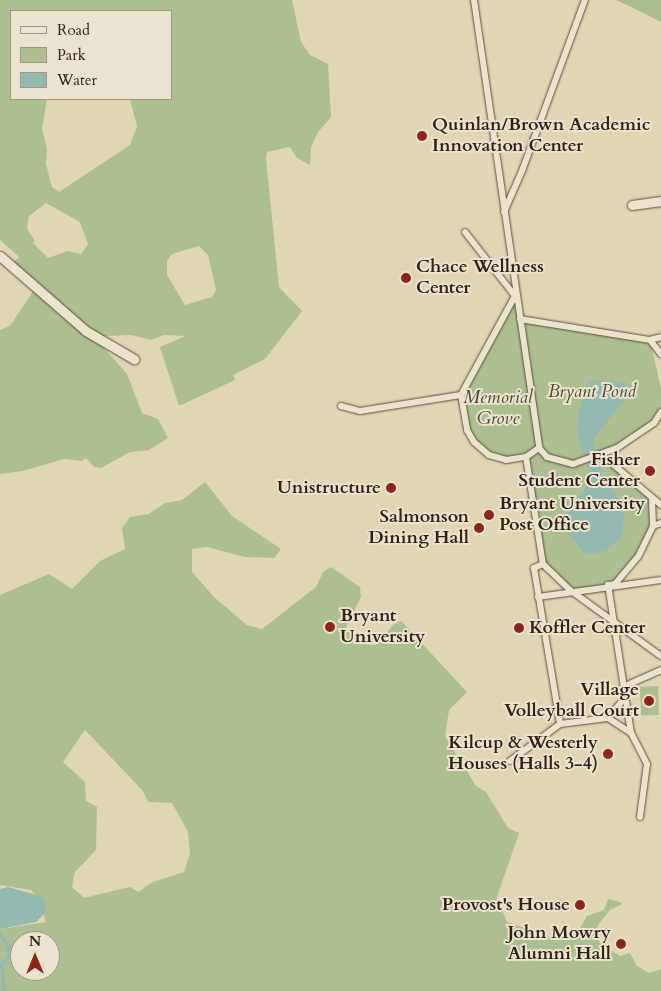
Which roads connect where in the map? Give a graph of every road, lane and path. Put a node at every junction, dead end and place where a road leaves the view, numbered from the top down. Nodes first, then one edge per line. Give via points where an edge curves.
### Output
1 (474, 0) edge
2 (585, 0) edge
3 (661, 201) edge
4 (632, 205) dead end
5 (504, 212) junction
6 (464, 232) dead end
7 (0, 256) edge
8 (515, 296) junction
9 (520, 319) junction
10 (661, 337) edge
11 (650, 340) junction
12 (661, 354) edge
13 (134, 359) dead end
14 (461, 395) junction
15 (341, 406) dead end
16 (661, 412) edge
17 (539, 448) junction
18 (602, 455) junction
19 (526, 457) junction
20 (652, 498) junction
21 (661, 505) edge
22 (661, 523) edge
23 (653, 526) junction
24 (543, 564) junction
25 (661, 580) edge
26 (612, 584) junction
27 (570, 590) junction
28 (538, 597) junction
29 (613, 620) junction
30 (661, 656) edge
31 (661, 670) edge
32 (625, 686) junction
33 (624, 699) junction
34 (608, 718) junction
35 (560, 724) junction
36 (631, 733) junction
37 (510, 761) dead end
38 (640, 817) dead end

1 - 5 street
2 - 5 street
3 - 4 street
5 - 8 street
6 - 8 street
7 - 13 street via 86,331
8 - 9 street
8 - 14 street
9 - 11 street
9 - 17 street
10 - 11 street
11 - 12 street
14 - 15 street via 360,411
14 - 19 street via 467,430 474,442 489,455 501,459
16 - 18 street via 654,423
17 - 18 street via 547,457 573,464
17 - 19 street
18 - 20 street
19 - 24 street
20 - 21 street
20 - 23 street
22 - 23 street
23 - 26 street via 638,557
24 - 27 street
24 - 28 street via 534,568
25 - 26 street
26 - 27 street
26 - 29 street
27 - 28 street
27 - 29 street
28 - 35 street
29 - 30 street
29 - 32 street
31 - 32 street
32 - 33 street
33 - 34 street
33 - 36 street
34 - 35 street
34 - 36 street
35 - 37 street
36 - 38 street via 648,764

